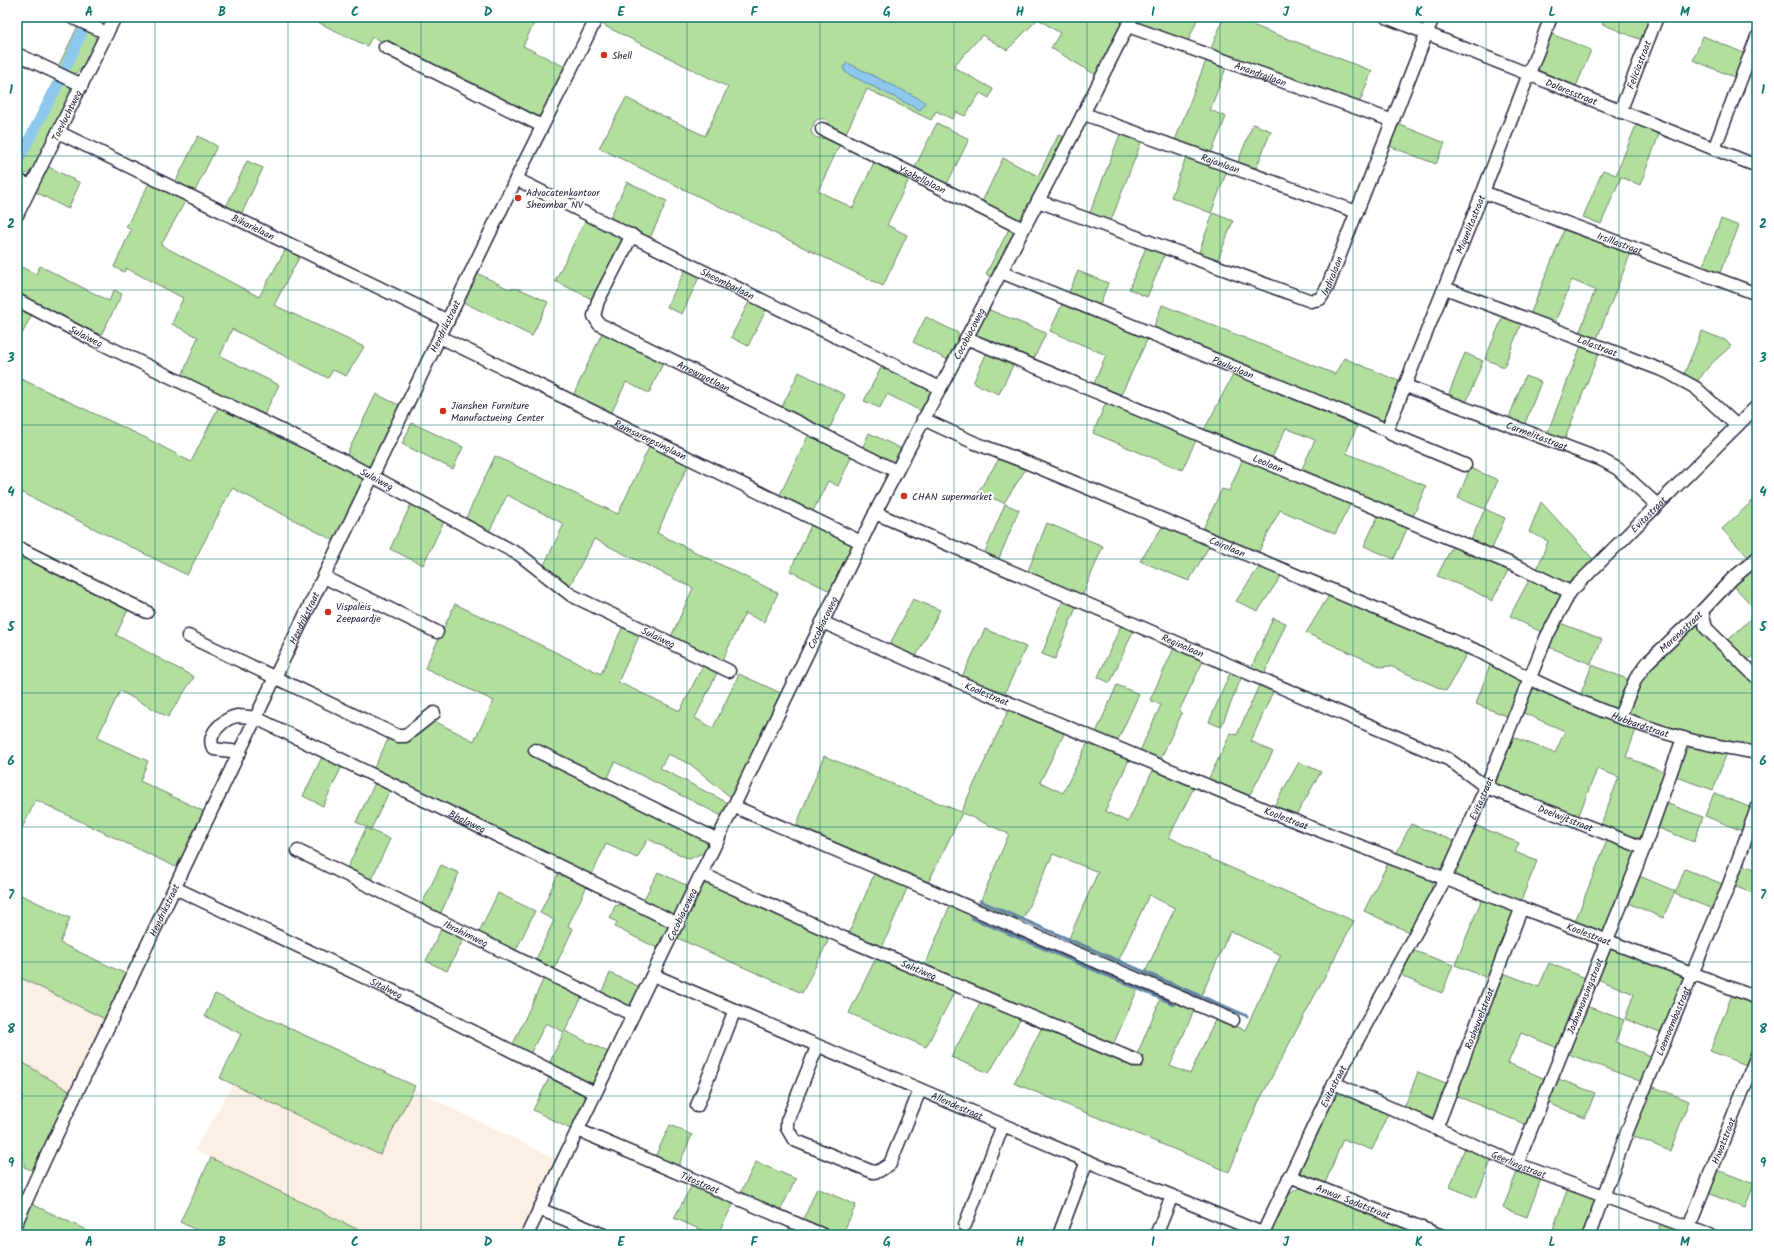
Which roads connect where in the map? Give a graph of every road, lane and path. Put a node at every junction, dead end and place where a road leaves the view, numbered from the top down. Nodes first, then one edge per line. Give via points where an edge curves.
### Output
1 (71, 17) edge
2 (115, 17) edge
3 (597, 17) edge
4 (1386, 17) edge
5 (1433, 17) edge
6 (1551, 17) edge
7 (1657, 17) edge
8 (1130, 22) edge
9 (107, 33) junction
10 (1427, 33) junction
11 (1757, 38) edge
12 (385, 47) dead end
13 (17, 54) edge
14 (1528, 74) junction
15 (82, 85) junction
16 (1620, 112) junction
17 (1084, 114) junction
18 (1393, 121) junction
19 (542, 126) junction
20 (822, 129) dead end
21 (58, 132) junction
22 (1714, 149) junction
23 (1757, 166) edge
24 (516, 179) junction
25 (17, 180) edge
26 (31, 186) junction
27 (1483, 192) junction
28 (1038, 201) junction
29 (1357, 212) junction
30 (17, 215) edge
31 (1023, 229) junction
32 (632, 235) junction
33 (1001, 272) junction
34 (1445, 288) junction
35 (1757, 294) edge
36 (17, 300) edge
37 (448, 321) junction
38 (440, 337) junction
39 (966, 338) junction
40 (1406, 386) junction
41 (940, 388) junction
42 (1757, 406) edge
43 (923, 419) junction
44 (1737, 426) junction
45 (1387, 430) junction
46 (1465, 465) dead end
47 (896, 471) junction
48 (373, 477) junction
49 (1656, 504) junction
50 (875, 513) junction
51 (861, 542) junction
52 (17, 547) edge
53 (1757, 558) edge
54 (324, 577) junction
55 (1570, 592) junction
56 (1702, 611) junction
57 (147, 612) dead end
58 (822, 622) junction
59 (437, 632) dead end
60 (188, 636) dead end
61 (729, 671) dead end
62 (274, 678) junction
63 (1757, 678) edge
64 (1529, 679) junction
65 (434, 713) dead end
66 (1620, 716) junction
67 (256, 718) junction
68 (1683, 738) junction
69 (535, 750) dead end
70 (240, 752) junction
71 (1757, 753) edge
72 (1486, 787) junction
73 (734, 807) junction
74 (1757, 808) edge
75 (718, 840) junction
76 (1644, 848) junction
77 (298, 851) dead end
78 (702, 874) junction
79 (1445, 879) junction
80 (175, 888) junction
81 (1522, 907) junction
82 (678, 924) junction
83 (1607, 940) junction
84 (1692, 974) junction
85 (653, 975) junction
86 (1757, 998) edge
87 (734, 1012) junction
88 (633, 1015) junction
89 (1233, 1020) dead end
90 (817, 1047) junction
91 (1757, 1055) edge
92 (1138, 1061) dead end
93 (1334, 1083) junction
94 (920, 1090) junction
95 (595, 1093) junction
96 (697, 1106) dead end
97 (1003, 1125) junction
98 (1436, 1129) junction
99 (578, 1130) junction
100 (1087, 1161) junction
101 (1517, 1164) junction
102 (1289, 1176) junction
103 (1172, 1196) junction
104 (1604, 1196) junction
105 (539, 1209) junction
106 (17, 1222) edge
107 (965, 1225) dead end
108 (1689, 1227) junction
109 (1262, 1234) edge
110 (527, 1235) edge
111 (604, 1235) edge
112 (823, 1235) edge
113 (1059, 1235) edge
114 (1156, 1235) edge
115 (1440, 1235) edge
116 (1589, 1235) edge
117 (1709, 1235) edge

1 - 9 street
2 - 9 street, Toevluchtweg
3 - 19 street, Hendrikstraat
4 - 10 street, Doloresstraat
5 - 10 street, Indiralaan
6 - 14 street, Miquelitastraat
7 - 16 street, Feliciastraat
8 - 17 street, Cocobiacoweg
8 - 18 street, Anandrajlaan
9 - 15 street, Toevluchtweg
10 - 14 street, Doloresstraat
10 - 18 street, Indiralaan
11 - 22 street
12 - 19 street
13 - 15 street
14 - 16 street, Doloresstraat
14 - 27 street, Miquelitastraat
15 - 21 street, Toevluchtweg
16 - 22 street, Doloresstraat
17 - 28 street, Cocobiacoweg
17 - 29 street, Rajanlaan
18 - 29 street, Indiralaan
19 - 24 street, Hendrikstraat
20 - 31 street, Ysabellalaan
21 - 26 street, Toevluchtweg
21 - 37 street, Biharielaan
22 - 23 street, Doloresstraat
24 - 32 street, Sheombarlaan
24 - 37 street, Hendrikstraat
25 - 26 street
26 - 30 street, Toevluchtweg
27 - 34 street, Miquelitastraat
27 - 35 street, Irsillastraat
28 - 29 street, Indiralaan via 1311,302 1320,299 1327,288
28 - 31 street, Cocobiacoweg
31 - 33 street, Cocobiacoweg
32 - 41 street, Sheombarlaan
32 - 47 street, Arrowrootlaan via 597,306 594,316 599,324
33 - 39 street, Cocobiacoweg
33 - 45 street, Pauluslaan
34 - 40 street, Miquelitastraat
34 - 44 street, Lolastraat via 1667,372 1696,388
36 - 48 street, Sulaiweg
37 - 38 street, Hendrikstraat
38 - 48 street, Hendrikstraat
38 - 51 street, Ramsaroepsinglaan
39 - 41 street, Cocobiacoweg
39 - 55 street, Leolaan via 1514,565
40 - 45 street, Miquelitastraat
40 - 49 street, Carmelitastraat via 1602,460 1618,469
41 - 43 street, Cocobiacoweg
42 - 44 street, Evitastraat
43 - 47 street, Cocobiacoweg
43 - 64 street, Cairolaan via 974,443 1036,466 1482,654
44 - 49 street, Evitastraat
45 - 46 street, Pauluslaan
47 - 50 street, Cocobiacoweg
48 - 54 street, Hendrikstraat
48 - 61 street, Sulaiweg via 520,555 571,595
49 - 55 street, Evitastraat
50 - 51 street, Cocobiacoweg
50 - 72 street, Reginalaan via 1448,759
51 - 58 street, Cocobiacoweg
52 - 57 street
53 - 56 street, Morenastraat via 1732,579
54 - 59 street
54 - 62 street, Hendrikstraat
55 - 64 street, Evitastraat via 1546,638
56 - 63 street via 1706,628
56 - 66 street, Morenastraat via 1642,669
58 - 73 street, Cocobiacoweg
58 - 79 street, Koolestraat via 1205,785
60 - 62 street
62 - 65 street via 400,736 405,736
62 - 67 street, Hendrikstraat
64 - 66 street, Hubbardstraat
64 - 72 street, Evitastraat
66 - 68 street, Hubbardstraat
67 - 70 street, Hendrikstraat
67 - 70 street via 237,716 230,719 210,738 210,744 214,748
67 - 82 street, Bholaweg
68 - 71 street, Hubbardstraat
68 - 76 street, Jadnanansingstraat
69 - 75 street
70 - 80 street, Hendrikstraat
72 - 76 street, Doelwijtstraat
72 - 79 street, Evitastraat
73 - 75 street, Cocobiacoweg
73 - 89 street
74 - 84 street, Loemoembastraat
75 - 78 street, Cocobiacoweg
76 - 83 street, Jadnanansingstraat
77 - 88 street, Ibrahimweg
78 - 82 street, Cocobiacoweg
78 - 92 street, Sahtiweg via 844,938
79 - 81 street, Koolestraat
79 - 93 street, Evitastraat
80 - 95 street, Sitalweg via 385,987
80 - 106 street, Hendrikstraat
81 - 83 street, Koolestraat
81 - 98 street, Rosheuvelstraat
82 - 85 street, Cocobiacoweg
83 - 84 street, Koolestraat
83 - 101 street, Jadnanansingstraat
84 - 86 street, Koolestraat
84 - 104 street, Loemoembastraat via 1628,1129
85 - 87 street, Allendestraat
85 - 88 street, Cocobiacoweg
87 - 90 street, Allendestraat
87 - 96 street
88 - 95 street, Cocobiacoweg
90 - 94 street, Allendestraat
90 - 94 street via 787,1121 787,1128 794,1140 873,1172 879,1171 890,1164
91 - 108 street, Hiwatstraat
93 - 98 street, Geerlingstraat
93 - 102 street, Evitastraat
94 - 97 street, Allendestraat
95 - 99 street, Cocobiacoweg
97 - 100 street, Allendestraat
97 - 107 street
98 - 101 street, Geerlingstraat
99 - 105 street, Cocobiacoweg
99 - 112 street, Titostraat
100 - 103 street, Allendestraat
100 - 113 street
101 - 104 street, Geerlingstraat
102 - 109 street, Evitastraat
102 - 115 street, Anwar Sadatstraat
103 - 109 street, Allendestraat
103 - 114 street
104 - 108 street, Geerlingstraat
104 - 116 street, Loemoembastraat
105 - 110 street, Cocobiacoweg
105 - 111 street
108 - 117 street, Geerlingstraat

